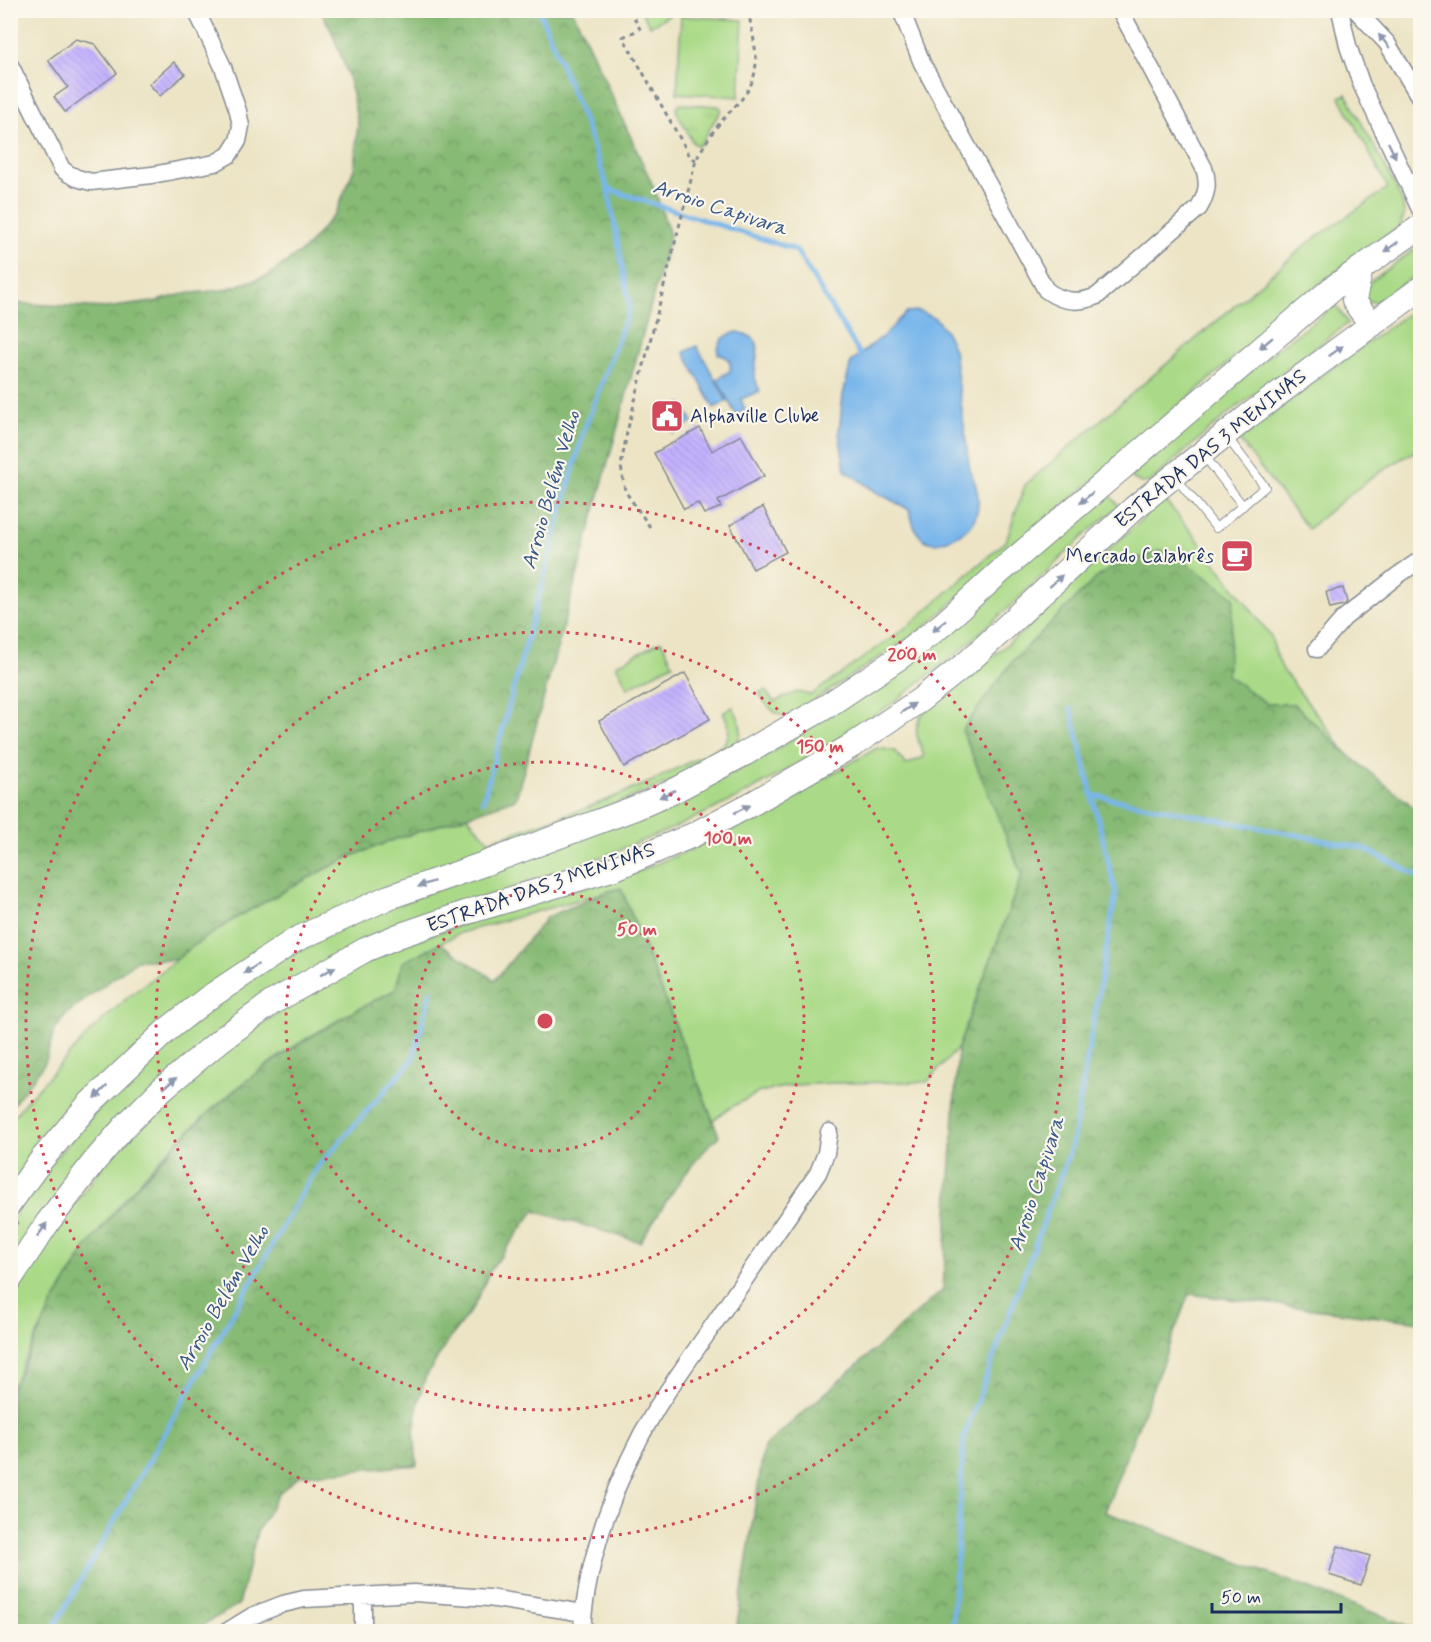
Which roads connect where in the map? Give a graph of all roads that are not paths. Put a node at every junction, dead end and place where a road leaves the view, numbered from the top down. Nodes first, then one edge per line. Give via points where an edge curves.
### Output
1 (196, 10) edge
2 (901, 10) edge
3 (1120, 10) edge
4 (1340, 10) edge
5 (1356, 10) edge
6 (10, 66) edge
7 (1420, 98) edge
8 (1420, 210) edge
9 (1420, 227) edge
10 (1361, 268) junction
11 (1420, 289) edge
12 (1372, 325) junction
13 (1225, 434) junction
14 (1202, 453) junction
15 (1174, 476) junction
16 (1107, 480) junction
17 (1243, 506) junction
18 (1134, 508) junction
19 (1420, 560) edge
20 (1317, 650) dead end
21 (829, 1132) dead end
22 (10, 1203) edge
23 (10, 1279) edge
24 (363, 1596) junction
25 (583, 1613) junction
26 (226, 1632) edge
27 (363, 1632) edge
28 (582, 1632) edge

1 - 6 street via 223,67 241,126 229,155 215,162 91,182 69,174 62,169
2 - 3 street via 922,63 1046,290 1055,297 1077,302 1097,296 1182,223 1199,208 1207,188 1204,168
4 -> 8 street via 1362,86
7 -> 5 street via 1387,43
9 -> 10 main road, ESTRADA DAS 3 MENINAS
10 - 12 main road via 1354,300
10 -> 16 main road, ESTRADA DAS 3 MENINAS
11 - 12 main road, ESTRADA DAS 3 MENINAS
13 -> 12 main road, ESTRADA DAS 3 MENINAS
13 - 14 main road, ESTRADA DAS 3 MENINAS
13 - 17 lane via 1265,488
14 - 15 main road, ESTRADA DAS 3 MENINAS
14 - 17 lane
15 - 17 lane via 1216,528
15 - 18 main road, ESTRADA DAS 3 MENINAS
16 - 18 main road
16 -> 22 main road, ESTRADA DAS 3 MENINAS via 943,624 900,657 787,730 710,773 635,808 389,897 295,940 167,1030 89,1104
23 -> 18 main road, ESTRADA DAS 3 MENINAS via 48,1222 126,1125 222,1039 273,1002 365,950 398,936 615,868 755,802 853,745 920,700 968,662
19 - 20 street via 1344,618
21 - 25 street via 818,1173 671,1386 641,1436 605,1520
24 - 25 street via 414,1593 489,1598
24 - 26 street via 283,1604
24 - 27 street
25 - 28 street

